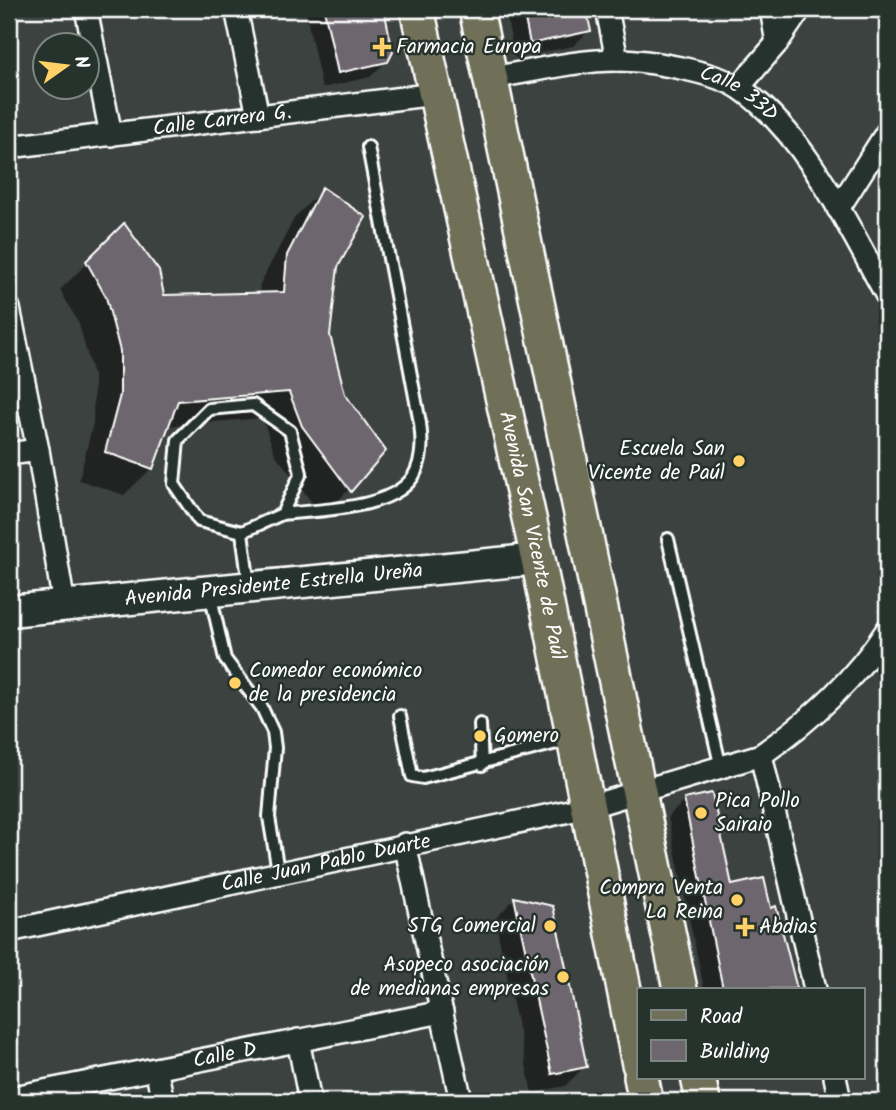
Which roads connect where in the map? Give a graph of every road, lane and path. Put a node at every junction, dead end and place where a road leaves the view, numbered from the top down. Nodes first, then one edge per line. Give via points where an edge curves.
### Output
1 (86, 9) edge
2 (236, 9) edge
3 (417, 9) edge
4 (477, 9) edge
5 (607, 9) edge
6 (771, 9) edge
7 (800, 9) edge
8 (778, 43) junction
9 (617, 60) junction
10 (490, 78) junction
11 (739, 87) junction
12 (435, 94) junction
13 (258, 116) junction
14 (887, 131) edge
15 (111, 135) junction
16 (9, 147) edge
17 (368, 147) dead end
18 (838, 209) junction
19 (887, 296) edge
20 (9, 308) edge
21 (38, 450) junction
22 (9, 454) edge
23 (282, 514) junction
24 (242, 533) junction
25 (668, 539) dead end
26 (538, 559) junction
27 (250, 586) junction
28 (209, 590) junction
29 (64, 605) junction
30 (9, 611) edge
31 (887, 630) edge
32 (864, 664) junction
33 (887, 667) edge
34 (400, 716) dead end
35 (480, 724) dead end
36 (574, 739) junction
37 (761, 755) junction
38 (482, 765) junction
39 (721, 768) junction
40 (640, 792) junction
41 (588, 807) junction
42 (405, 844) junction
43 (278, 872) junction
44 (9, 930) edge
45 (680, 988) edge
46 (815, 988) edge
47 (442, 1012) junction
48 (298, 1040) junction
49 (637, 1054) edge
50 (156, 1069) junction
51 (641, 1078) edge
52 (698, 1078) edge
53 (835, 1078) edge
54 (10, 1099) edge
55 (163, 1101) edge
56 (310, 1101) edge
57 (461, 1101) edge
58 (646, 1101) edge
59 (703, 1101) edge
60 (840, 1101) edge

1 - 15 street
2 - 13 street
3 - 12 main road, Avenida San Vicente de Paúl
4 - 10 main road
5 - 9 street
6 - 8 street
7 - 8 street
8 - 11 street
9 - 10 street, Calle 33D
9 - 11 street, Calle 33D via 681,68
10 - 40 main road
11 - 18 street, Calle 33D via 776,120
12 - 13 street, Calle Carrera G.
12 - 26 main road, Avenida San Vicente de Paúl
13 - 15 street, Calle Carrera G.
14 - 18 street
15 - 16 street, Calle Carrera G.
17 - 23 lane via 421,423 422,451 415,474 397,492 368,503
18 - 19 street, Calle 33D
20 - 21 street
21 - 22 street
21 - 29 street
23 - 24 lane
23 - 24 lane via 301,474 289,431 253,405 209,409 178,440 174,484 199,521
24 - 27 lane
25 - 39 lane
26 - 27 main road, Avenida Presidente Estrella Ureña
26 - 36 main road, Avenida San Vicente de Paúl
27 - 28 main road, Avenida Presidente Estrella Ureña
28 - 29 main road, Avenida Presidente Estrella Ureña
28 - 43 lane via 225,659 262,708 273,732 269,817
29 - 30 main road, Avenida Presidente Estrella Ureña
31 - 32 street, Calle Juan Pablo Duarte
32 - 33 street
32 - 37 street, Calle Juan Pablo Duarte via 785,739
34 - 38 lane via 412,776 423,778
35 - 38 lane
36 - 38 lane
36 - 41 main road, Avenida San Vicente de Paúl
37 - 39 street, Calle Juan Pablo Duarte
37 - 46 street
39 - 40 street, Calle Juan Pablo Duarte
40 - 41 street, Calle Juan Pablo Duarte
40 - 45 main road
41 - 42 street, Calle Juan Pablo Duarte
41 - 49 main road, Avenida San Vicente de Paúl
42 - 43 street, Calle Juan Pablo Duarte
42 - 47 street
43 - 44 street, Calle Juan Pablo Duarte
47 - 48 street, Calle D
47 - 57 street
48 - 50 street, Calle D
48 - 56 street
50 - 54 street, Calle D
50 - 55 street
51 - 58 main road
52 - 59 main road
53 - 60 street

